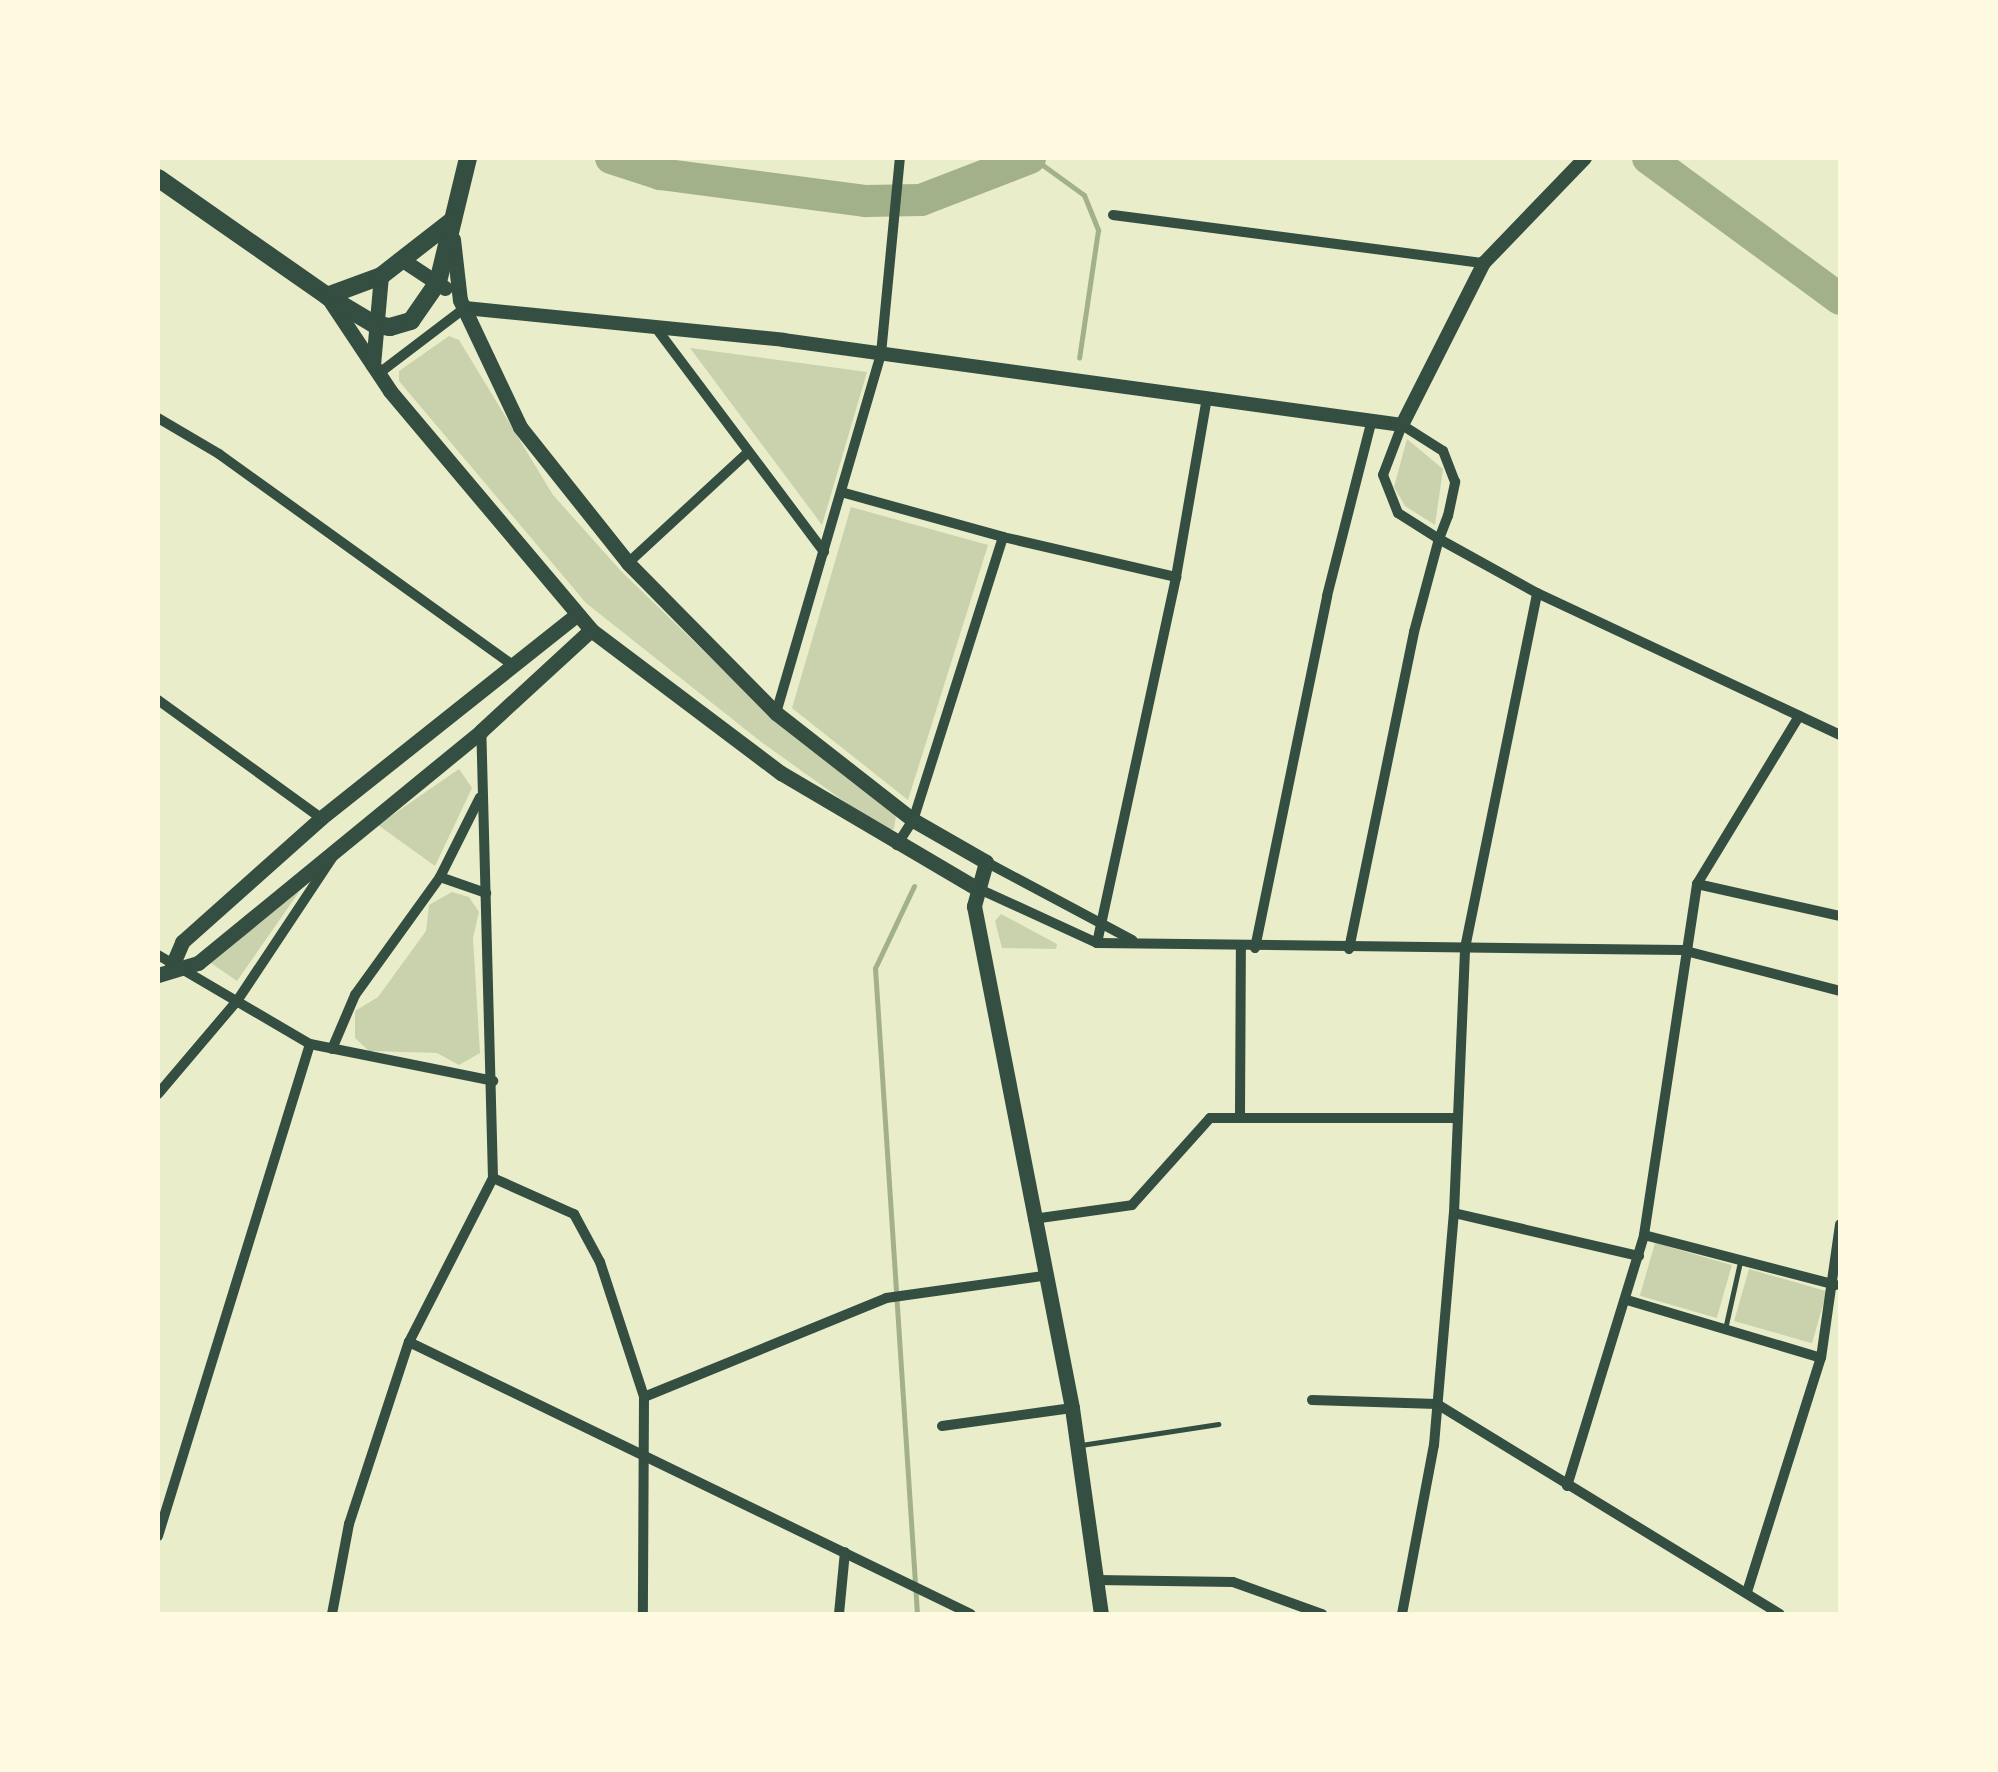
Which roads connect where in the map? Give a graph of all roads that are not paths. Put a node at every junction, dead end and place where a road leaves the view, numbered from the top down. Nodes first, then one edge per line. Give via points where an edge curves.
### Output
1 (468, 158) edge
2 (900, 158) edge
3 (1585, 158) edge
4 (158, 178) edge
5 (1113, 215) dead end
6 (453, 220) junction
7 (404, 262) junction
8 (1484, 263) junction
9 (380, 276) junction
10 (438, 282) junction
11 (327, 296) junction
12 (462, 304) junction
13 (374, 324) junction
14 (660, 332) junction
15 (882, 354) junction
16 (376, 369) junction
17 (1206, 397) junction
18 (158, 418) edge
19 (1372, 420) junction
20 (1402, 425) junction
21 (747, 453) junction
22 (841, 492) junction
23 (1002, 537) junction
24 (1439, 538) junction
25 (824, 552) junction
26 (628, 563) junction
27 (1176, 577) junction
28 (1536, 593) junction
29 (576, 614) junction
30 (591, 630) junction
31 (510, 663) junction
32 (158, 700) edge
33 (776, 713) junction
34 (1799, 716) junction
35 (481, 732) junction
36 (1840, 735) edge
37 (481, 795) junction
38 (322, 818) junction
39 (912, 820) junction
40 (340, 844) junction
41 (897, 845) junction
42 (986, 862) junction
43 (440, 876) junction
44 (1697, 884) junction
45 (976, 888) junction
46 (486, 894) junction
47 (1840, 916) edge
48 (1104, 920) junction
49 (1132, 940) junction
50 (1097, 943) junction
51 (1242, 948) junction
52 (1256, 948) junction
53 (1465, 948) junction
54 (1349, 949) junction
55 (1682, 950) junction
56 (158, 955) edge
57 (172, 966) junction
58 (158, 975) edge
59 (1840, 990) edge
60 (237, 1001) junction
61 (310, 1044) junction
62 (332, 1049) junction
63 (492, 1081) junction
64 (158, 1094) edge
65 (1240, 1116) junction
66 (1457, 1118) junction
67 (493, 1178) junction
68 (1454, 1213) junction
69 (1032, 1219) junction
70 (1840, 1224) edge
71 (1644, 1235) junction
72 (1639, 1256) junction
73 (1740, 1259) junction
74 (1042, 1276) junction
75 (1836, 1285) junction
76 (1627, 1300) junction
77 (1835, 1316) edge
78 (1725, 1329) junction
79 (408, 1342) junction
80 (1821, 1358) junction
81 (644, 1397) junction
82 (1312, 1400) dead end
83 (1438, 1404) junction
84 (1072, 1408) junction
85 (1218, 1424) dead end
86 (942, 1426) dead end
87 (1078, 1445) junction
88 (640, 1454) junction
89 (1567, 1486) junction
90 (158, 1536) edge
91 (845, 1552) junction
92 (1097, 1580) junction
93 (1747, 1592) junction
94 (332, 1614) edge
95 (644, 1614) edge
96 (839, 1614) edge
97 (971, 1614) edge
98 (1100, 1614) edge
99 (1322, 1614) edge
100 (1402, 1614) edge
101 (1780, 1614) edge

1 - 6 main road
2 - 15 street
3 - 8 street
4 - 11 main road
5 - 8 street
6 - 7 main road
6 - 10 main road
6 - 12 main road
7 - 9 main road
7 - 10 main road
8 - 20 street
9 - 11 main road
9 - 13 main road
10 - 12 main road
10 - 13 main road via 411,321
11 - 13 main road
11 - 16 main road
12 - 14 street
12 - 16 street
12 - 26 main road via 520,427
13 - 16 main road
14 - 15 street
14 - 21 street
15 - 17 street
15 - 22 street
16 - 29 main road
17 - 19 street
17 - 27 street
18 - 31 street via 219,454
19 - 20 street
19 - 52 street via 1327,596
20 - 24 street via 1430,440 1452,465 1453,499
20 - 24 street via 1386,461 1384,489 1398,513
21 - 25 street
21 - 26 street
22 - 23 street
22 - 25 street
23 - 27 street
23 - 39 street
24 - 28 street
24 - 54 street
25 - 33 street
26 - 33 main road
27 - 48 street
28 - 34 street
28 - 53 street
29 - 30 main road
29 - 31 main road
30 - 35 main road
30 - 41 main road via 781,773
31 - 38 main road
32 - 38 street
33 - 39 main road
34 - 36 street
34 - 44 street
35 - 37 street
35 - 40 main road
37 - 43 street
37 - 46 street
38 - 57 main road via 182,942
39 - 41 street
39 - 42 main road
40 - 57 main road via 198,963
40 - 60 street
41 - 45 main road
42 - 45 main road
42 - 48 street
43 - 46 street
43 - 62 street via 355,995
44 - 47 street
44 - 55 street
45 - 50 street
45 - 69 main road
46 - 63 street
48 - 49 street
48 - 50 street
49 - 50 street
49 - 51 street
51 - 52 street
51 - 65 street
52 - 54 street
53 - 54 street
53 - 55 street
53 - 66 street
55 - 59 street
55 - 71 street
56 - 57 street
57 - 58 main road
57 - 60 street
60 - 61 street
60 - 64 street
61 - 62 street
61 - 90 street
62 - 63 street
63 - 67 street
65 - 66 street
65 - 69 street via 1200,1125 1132,1205
66 - 68 street
67 - 79 street
67 - 81 street via 574,1214 588,1233
68 - 72 street
68 - 83 street
69 - 74 main road
70 - 75 street
71 - 72 street
71 - 73 street
72 - 76 street
73 - 75 street
73 - 78 lane
74 - 81 street via 886,1298
74 - 84 main road
75 - 77 street
76 - 78 street
76 - 89 street
77 - 80 street
78 - 80 street
79 - 88 street
79 - 94 street via 349,1524
80 - 93 street
81 - 88 street
82 - 83 street
83 - 89 street
83 - 100 street
84 - 86 street
84 - 87 main road
85 - 87 lane
87 - 92 main road
88 - 91 street
88 - 95 street
89 - 93 street
91 - 96 street
91 - 97 street
92 - 98 main road
92 - 99 street via 1233,1582
93 - 101 street

